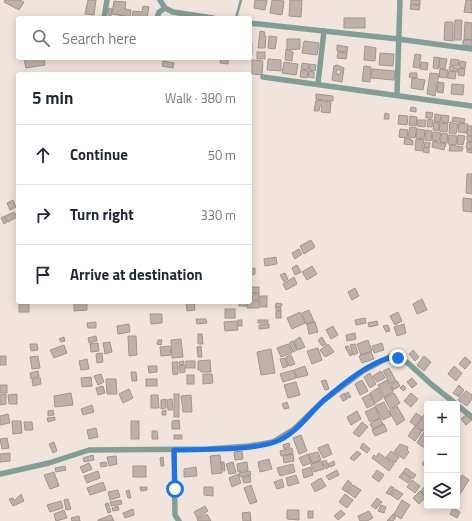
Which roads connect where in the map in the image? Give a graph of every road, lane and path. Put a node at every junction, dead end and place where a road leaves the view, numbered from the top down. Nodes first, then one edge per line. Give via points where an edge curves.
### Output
1 (107, 0) edge
2 (160, 0) edge
3 (241, 0) edge
4 (400, 0) edge
5 (165, 8) junction
6 (104, 16) edge
7 (157, 16) edge
8 (200, 16) edge
9 (237, 16) edge
10 (252, 23) edge
11 (324, 30) junction
12 (398, 39) junction
13 (472, 49) edge
14 (263, 77) dead end
15 (318, 83) junction
16 (397, 94) junction
17 (472, 106) edge
18 (452, 401) edge
19 (460, 407) edge
20 (472, 417) edge
21 (174, 450) junction
22 (0, 474) edge
23 (179, 521) edge

1 - 6 street
2 - 5 street
3 - 9 lane
4 - 12 street
5 - 7 street
5 - 8 street via 173,12
10 - 11 street
11 - 12 street
11 - 15 street
12 - 13 street
12 - 16 street
14 - 15 street
15 - 16 street
16 - 17 street
18 - 21 street via 408,363 391,356 363,371 324,400 294,429 274,442
19 - 20 street
21 - 22 street via 103,448
21 - 23 street via 175,515

